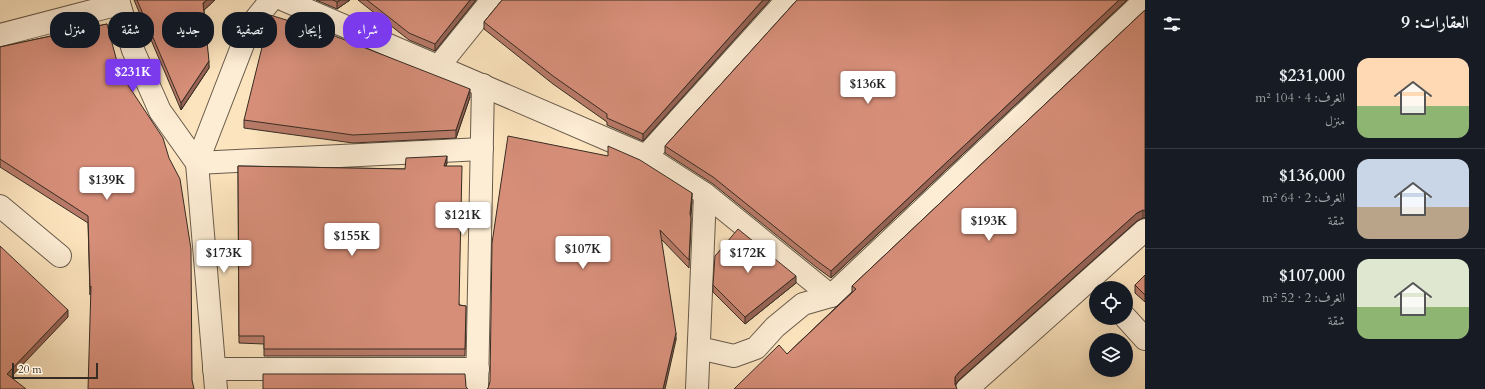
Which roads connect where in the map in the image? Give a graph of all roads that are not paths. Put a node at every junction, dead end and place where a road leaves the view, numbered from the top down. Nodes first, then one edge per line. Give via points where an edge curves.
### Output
1 (271, 0) edge
2 (284, 0) edge
3 (492, 0) edge
4 (787, 0) edge
5 (1145, 0) edge
6 (118, 2) edge
7 (0, 35) edge
8 (438, 67) junction
9 (483, 85) junction
10 (482, 149) junction
11 (646, 156) junction
12 (197, 163) junction
13 (705, 194) junction
14 (0, 206) edge
15 (1145, 230) edge
16 (60, 256) dead end
17 (1096, 281) edge
18 (1089, 287) edge
19 (831, 296) junction
20 (1132, 325) edge
21 (1145, 339) edge
22 (699, 348) junction
23 (215, 379) edge
24 (478, 379) edge
25 (697, 389) edge
26 (967, 389) edge

1 - 12 street via 250,26
2 - 8 street
3 - 8 street
4 - 11 street
5 - 19 street
6 - 7 street
6 - 12 street via 133,50 160,111
8 - 9 street
9 - 10 street
9 - 11 street
10 - 12 street
10 - 24 street
11 - 13 street
12 - 23 street
13 - 19 street
13 - 22 street
14 - 16 street
15 - 17 street
18 - 26 street
19 - 22 street via 803,304 775,327 756,348 734,356
20 - 21 street
22 - 25 street
23 - 24 street

